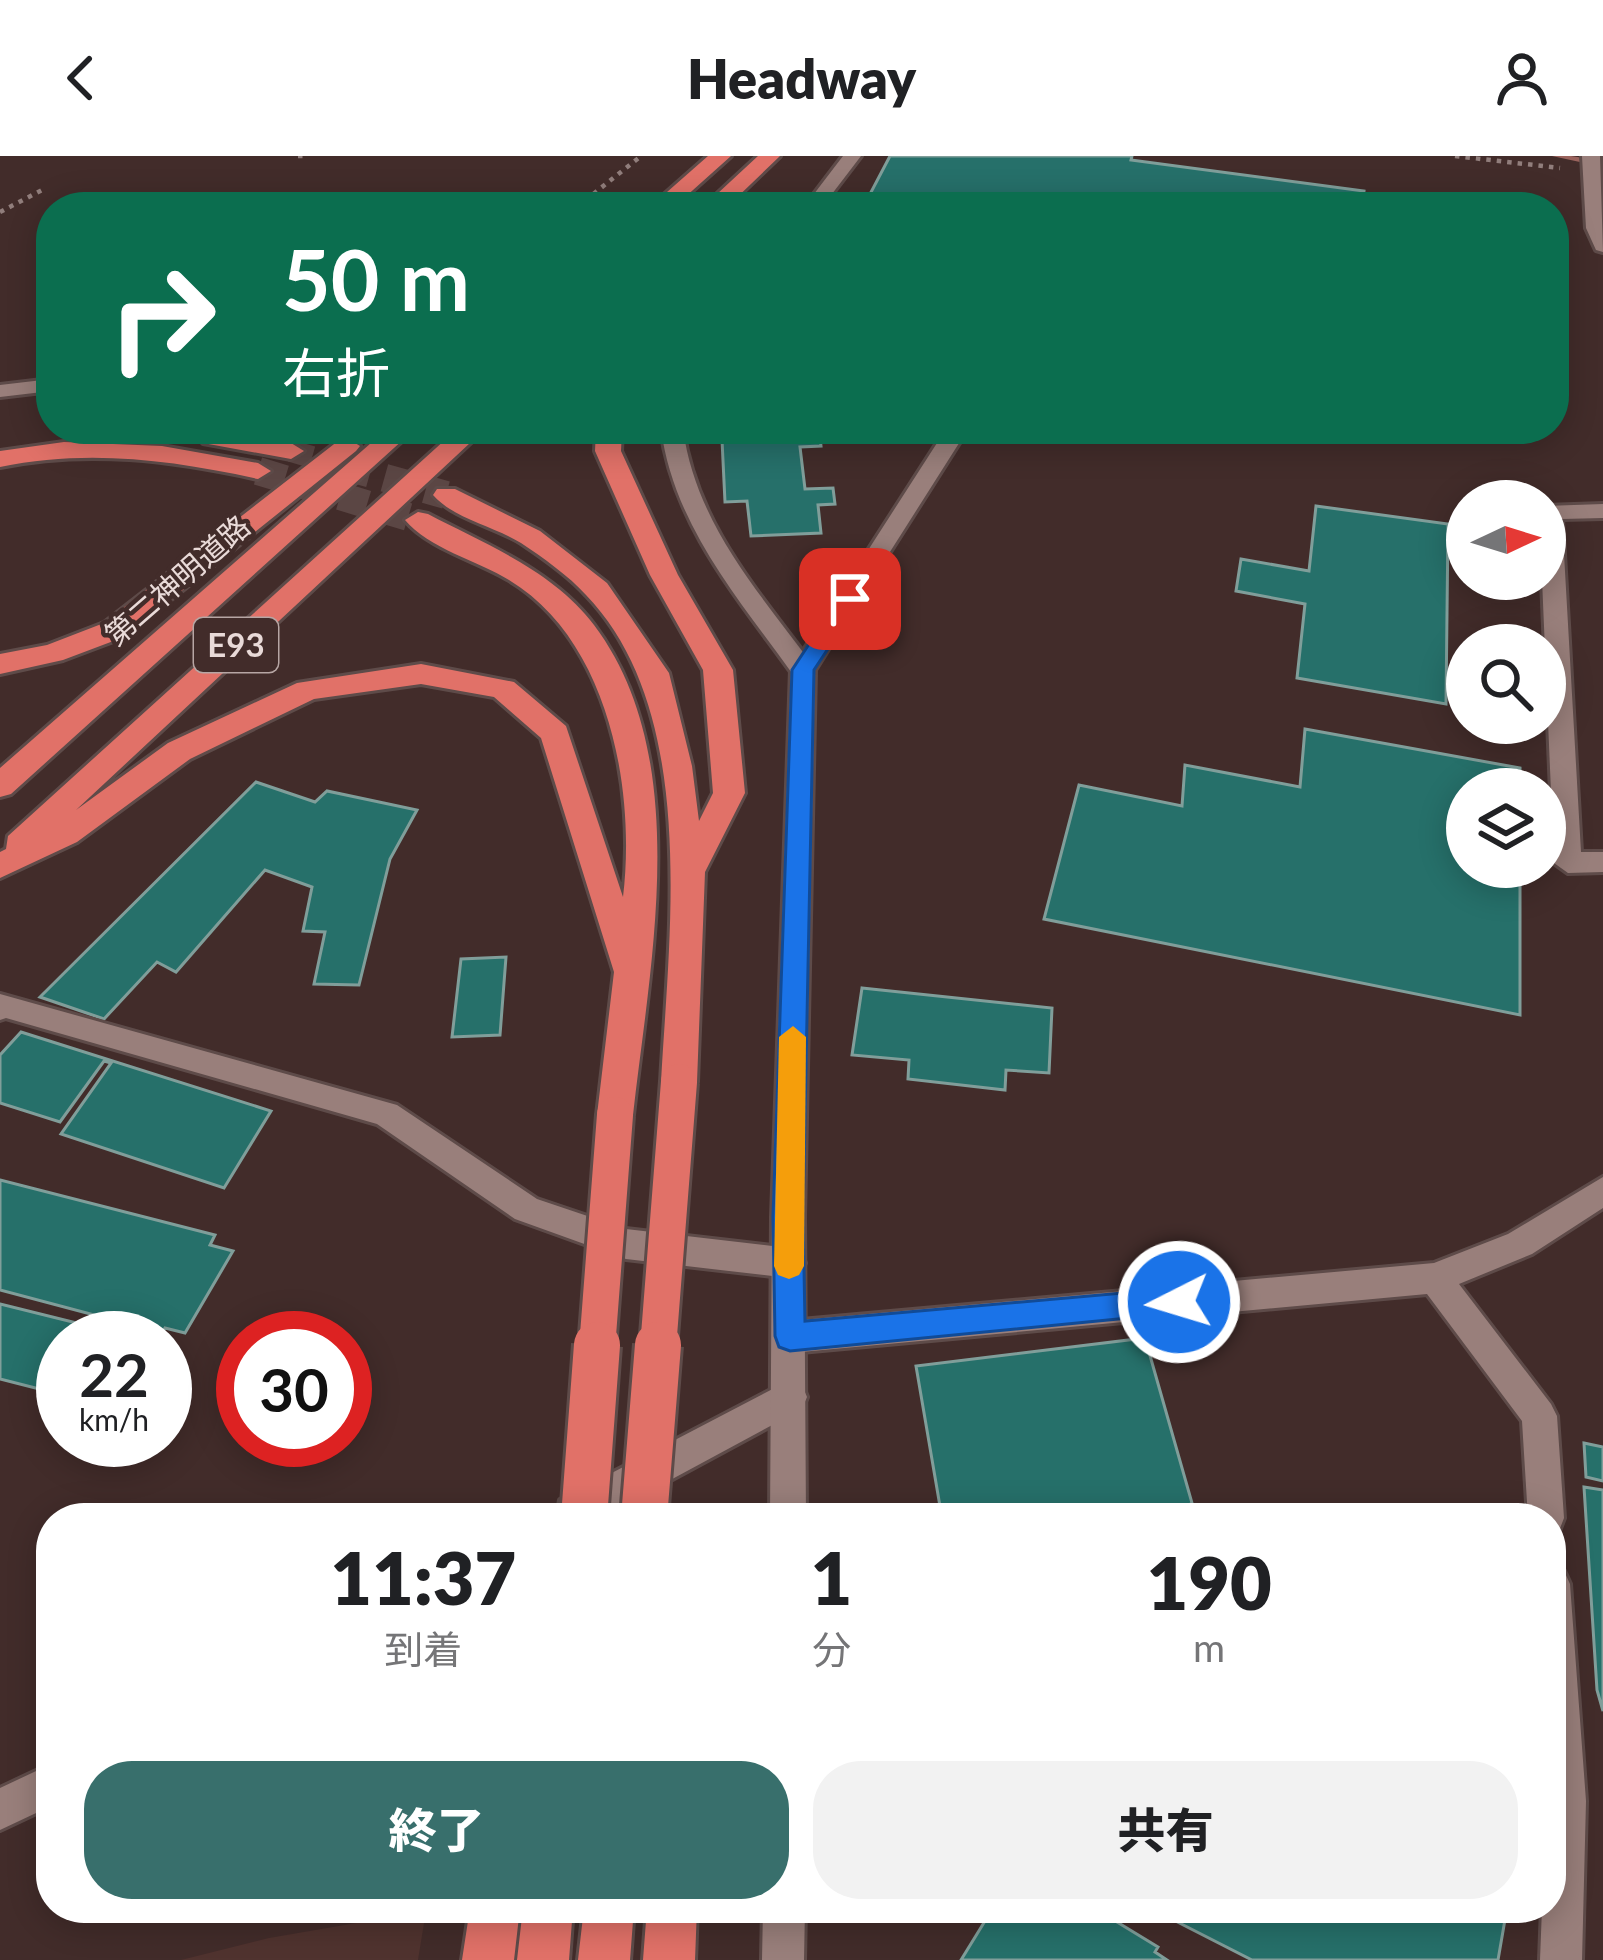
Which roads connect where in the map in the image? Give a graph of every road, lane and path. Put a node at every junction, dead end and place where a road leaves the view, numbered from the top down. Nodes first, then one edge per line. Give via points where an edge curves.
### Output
1 (641, 156) edge
2 (721, 156) edge
3 (770, 156) edge
4 (799, 156) edge
5 (852, 156) edge
6 (1455, 156) edge
7 (1592, 165) edge
8 (44, 189) dead end
9 (767, 190) dead end
10 (38, 192) edge
11 (596, 192) edge
12 (679, 192) edge
13 (730, 192) edge
14 (824, 192) edge
15 (36, 193) edge
16 (0, 212) edge
17 (1600, 234) edge
18 (36, 387) edge
19 (0, 391) edge
20 (36, 430) edge
21 (0, 434) edge
22 (244, 444) edge
23 (355, 444) edge
24 (386, 444) edge
25 (456, 444) edge
26 (608, 444) edge
27 (672, 444) edge
28 (946, 444) edge
29 (291, 451) tunnel mouth
30 (0, 459) edge
31 (258, 471) tunnel mouth
32 (446, 495) tunnel mouth
33 (1603, 511) edge
34 (418, 520) tunnel mouth
35 (0, 664) edge
36 (803, 670) junction
37 (0, 786) edge
38 (1603, 862) edge
39 (0, 864) edge
40 (689, 872) junction
41 (629, 968) junction
42 (0, 1008) edge
43 (1603, 1191) edge
44 (789, 1263) junction
45 (1435, 1278) junction
46 (790, 1336) junction
47 (656, 1393) junction
48 (790, 1397) junction
49 (588, 1474) junction
50 (575, 1503) edge
51 (585, 1503) edge
52 (596, 1503) edge
53 (645, 1503) edge
54 (667, 1503) edge
55 (788, 1503) edge
56 (1545, 1503) edge
57 (36, 1792) edge
58 (0, 1810) edge
59 (493, 1923) edge
60 (547, 1923) edge
61 (608, 1923) edge
62 (671, 1923) edge
63 (784, 1923) edge
64 (1563, 1923) edge
65 (488, 1960) edge
66 (543, 1960) edge
67 (604, 1960) edge
68 (670, 1960) edge
69 (784, 1960) edge
70 (1562, 1960) edge

1 - 11 path
2 - 12 highway
3 - 13 highway
4 - 9 highway
5 - 14 street
6 - 7 path
7 - 17 street
8 - 10 path
15 - 16 path
18 - 19 street
20 - 21 highway
22 - 29 highway
23 - 35 highway via 114,630
24 - 37 highway, 第二神明道路 / E93
25 - 39 highway, E93
26 - 40 highway via 718,670 729,793
27 - 36 street via 689,507
28 - 36 street
30 - 31 highway via 38,449 112,451 189,455
32 - 40 highway via 530,537 597,589 654,673
33 - 38 street via 1550,512 1568,863
34 - 41 highway via 524,576 582,629 616,691 635,776 643,870
36 - 44 street
39 - 41 highway via 66,834 179,752 308,690 421,674 503,689 555,733
40 - 47 highway, bridge
41 - 49 highway, bridge
42 - 44 street via 386,1114 526,1209 626,1244
43 - 45 street via 1520,1244
44 - 46 street
45 - 46 street
45 - 56 street via 1540,1416
46 - 48 street
47 - 53 highway, bridge
47 - 54 highway, bridge
48 - 52 street
48 - 55 street
49 - 50 highway, bridge
49 - 51 highway, bridge
57 - 58 street
59 - 65 highway
60 - 66 highway
61 - 67 highway
62 - 68 highway
63 - 69 street
64 - 70 street

